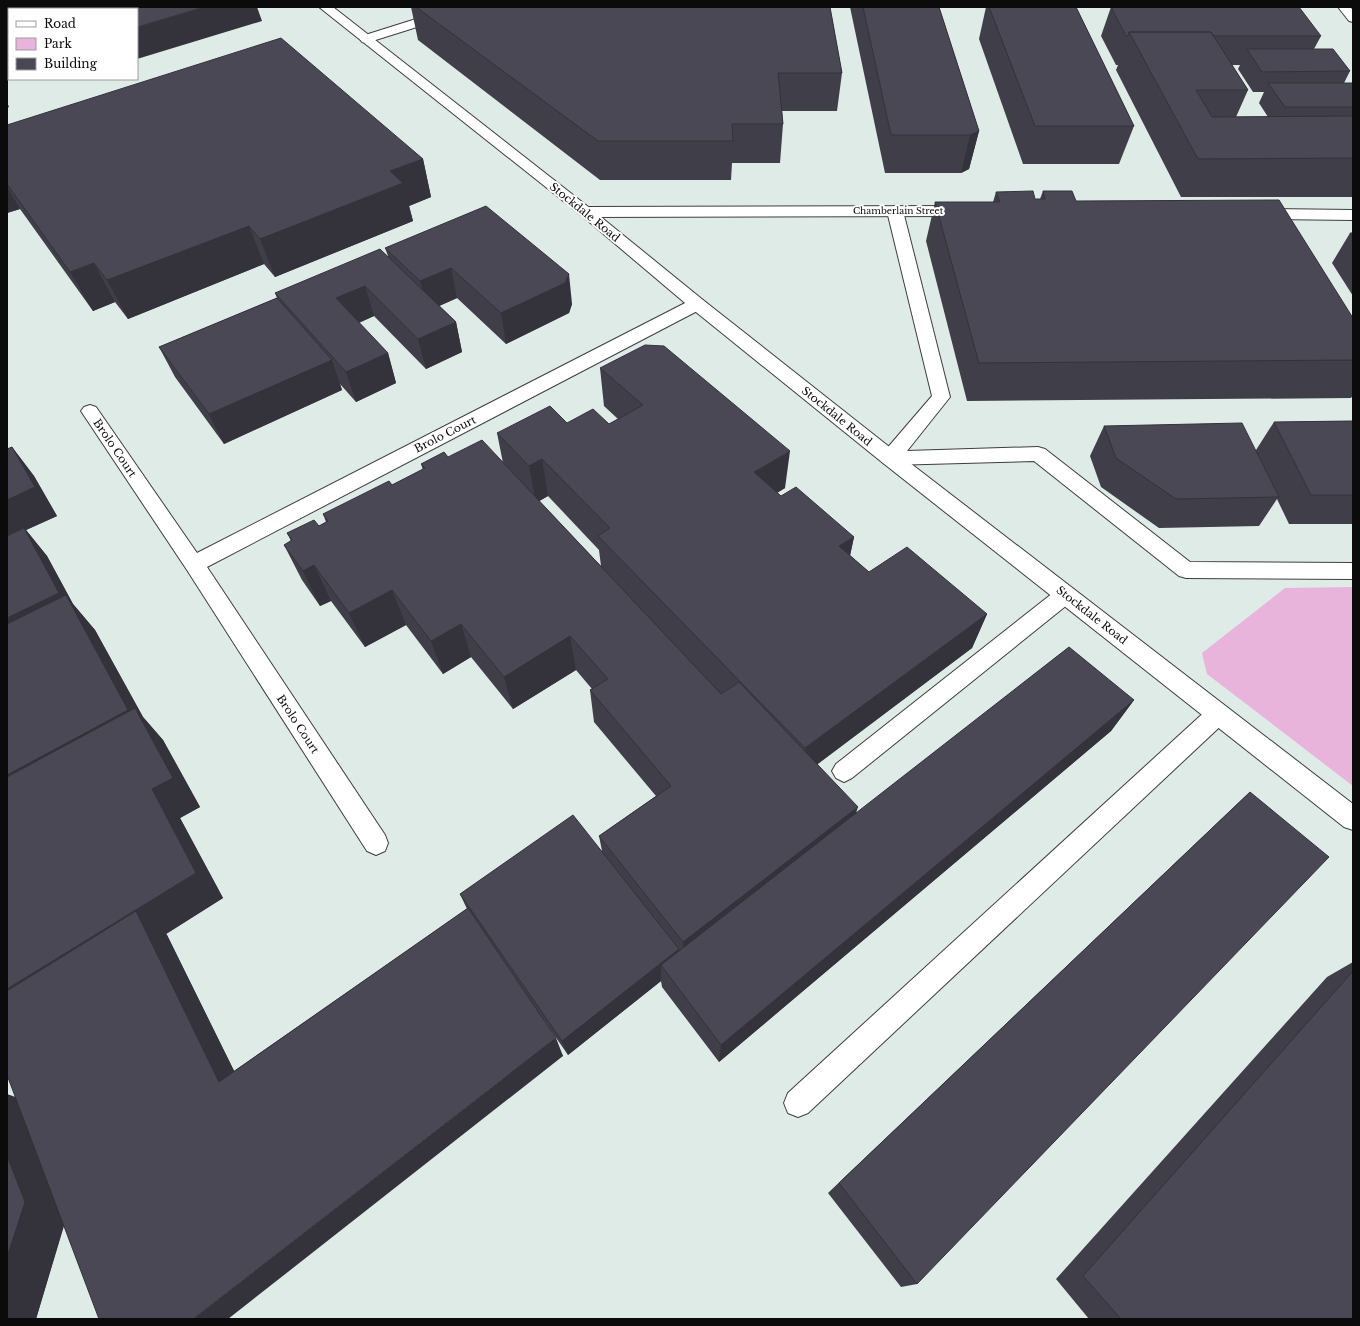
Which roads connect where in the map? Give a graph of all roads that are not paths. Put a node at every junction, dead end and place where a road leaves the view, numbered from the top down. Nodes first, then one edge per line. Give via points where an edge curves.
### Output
1 (325, 7) edge
2 (1344, 7) edge
3 (1353, 18) edge
4 (458, 21) edge
5 (366, 39) junction
6 (895, 211) junction
7 (586, 212) junction
8 (974, 212) edge
9 (1242, 214) edge
10 (1353, 215) edge
11 (697, 304) junction
12 (90, 411) dead end
13 (890, 458) junction
14 (194, 564) junction
15 (1353, 571) edge
16 (1065, 595) junction
17 (1218, 714) junction
18 (844, 771) dead end
19 (1353, 819) edge
20 (376, 843) dead end
21 (798, 1103) dead end

1 - 5 street, Stockdale Road
2 - 3 street
4 - 5 street via 416,23
5 - 7 street, Stockdale Road
6 - 7 street, Chamberlain Street
6 - 8 street, Chamberlain Street
6 - 13 street via 941,397
7 - 11 street, Stockdale Road
9 - 10 street
11 - 13 street, Stockdale Road
11 - 14 street, Brolo Court
12 - 14 street, Brolo Court
13 - 15 street via 1038,454 1186,570
13 - 16 street, Stockdale Road
14 - 20 street, Brolo Court
16 - 17 street, Stockdale Road
16 - 18 street
17 - 19 street, Stockdale Road
17 - 21 street

